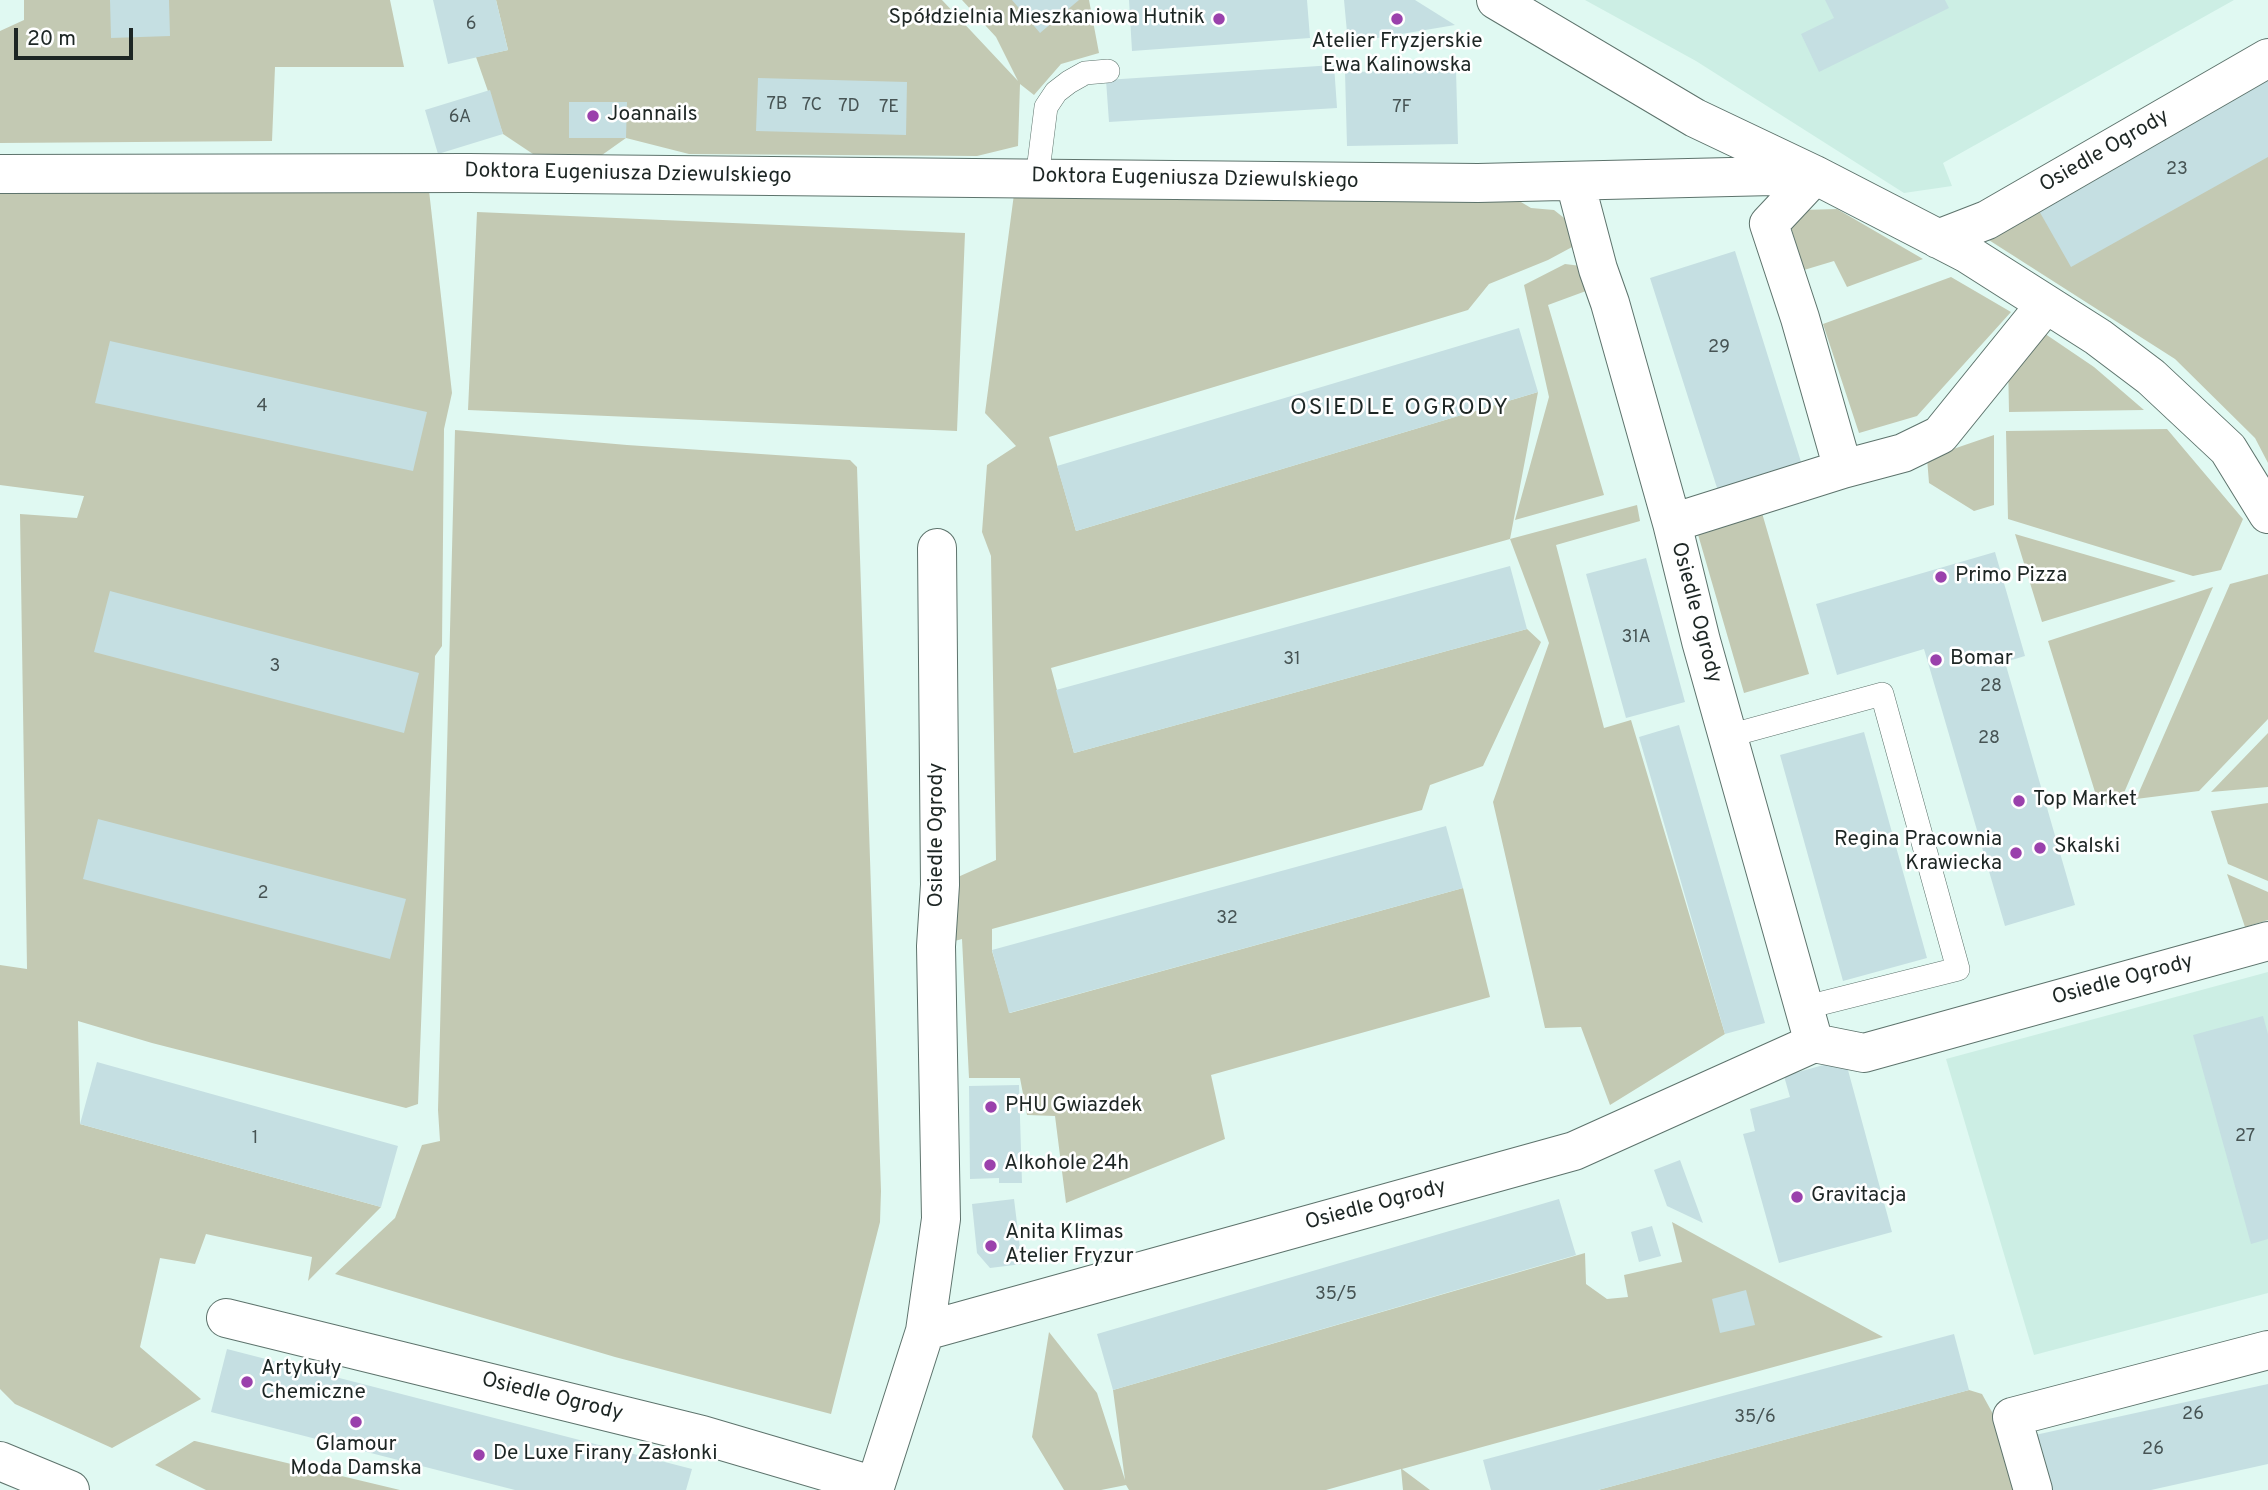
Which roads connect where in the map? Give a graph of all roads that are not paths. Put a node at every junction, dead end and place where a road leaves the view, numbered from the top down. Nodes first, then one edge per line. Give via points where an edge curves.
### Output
1 (1496, 0) edge
2 (2268, 58) edge
3 (1108, 71) dead end
4 (0, 174) edge
5 (1815, 175) junction
6 (1037, 179) junction
7 (1575, 182) junction
8 (1938, 239) junction
9 (2046, 304) junction
10 (1843, 469) junction
11 (2268, 513) edge
12 (1672, 523) junction
13 (937, 548) dead end
14 (1728, 736) junction
15 (2268, 941) edge
16 (1809, 1026) junction
17 (226, 1318) dead end
18 (925, 1331) junction
19 (2268, 1350) edge
20 (0, 1461) edge
21 (875, 1488) edge
22 (70, 1490) edge
23 (2033, 1490) edge

1 - 5 street via 1695,118
2 - 8 street, Osiedle Ogrody via 1987,220
3 - 6 lane via 1085,73 1069,82 1046,107
4 - 6 street, Doktora Eugeniusza Dziewulskiego
5 - 7 street, Doktora Eugeniusza Dziewulskiego
5 - 8 street, Doktora Eugeniusza Dziewulskiego
5 - 10 street via 1769,224
6 - 7 street, Doktora Eugeniusza Dziewulskiego
7 - 12 street, Osiedle Ogrody
8 - 9 street, Doktora Eugeniusza Dziewulskiego
9 - 10 street via 1940,435 1903,453
9 - 11 street, Doktora Eugeniusza Dziewulskiego via 2151,377 2228,449
10 - 12 street
12 - 14 street, Osiedle Ogrody
13 - 18 street, Osiedle Ogrody via 941,1219
14 - 16 street, Osiedle Ogrody
14 - 16 lane via 1882,694 1958,969
15 - 16 street, Osiedle Ogrody via 1864,1053
16 - 18 street, Osiedle Ogrody via 1574,1152
17 - 21 street, Osiedle Ogrody via 702,1435
18 - 21 street, Osiedle Ogrody
19 - 23 street via 2011,1417
20 - 22 street

